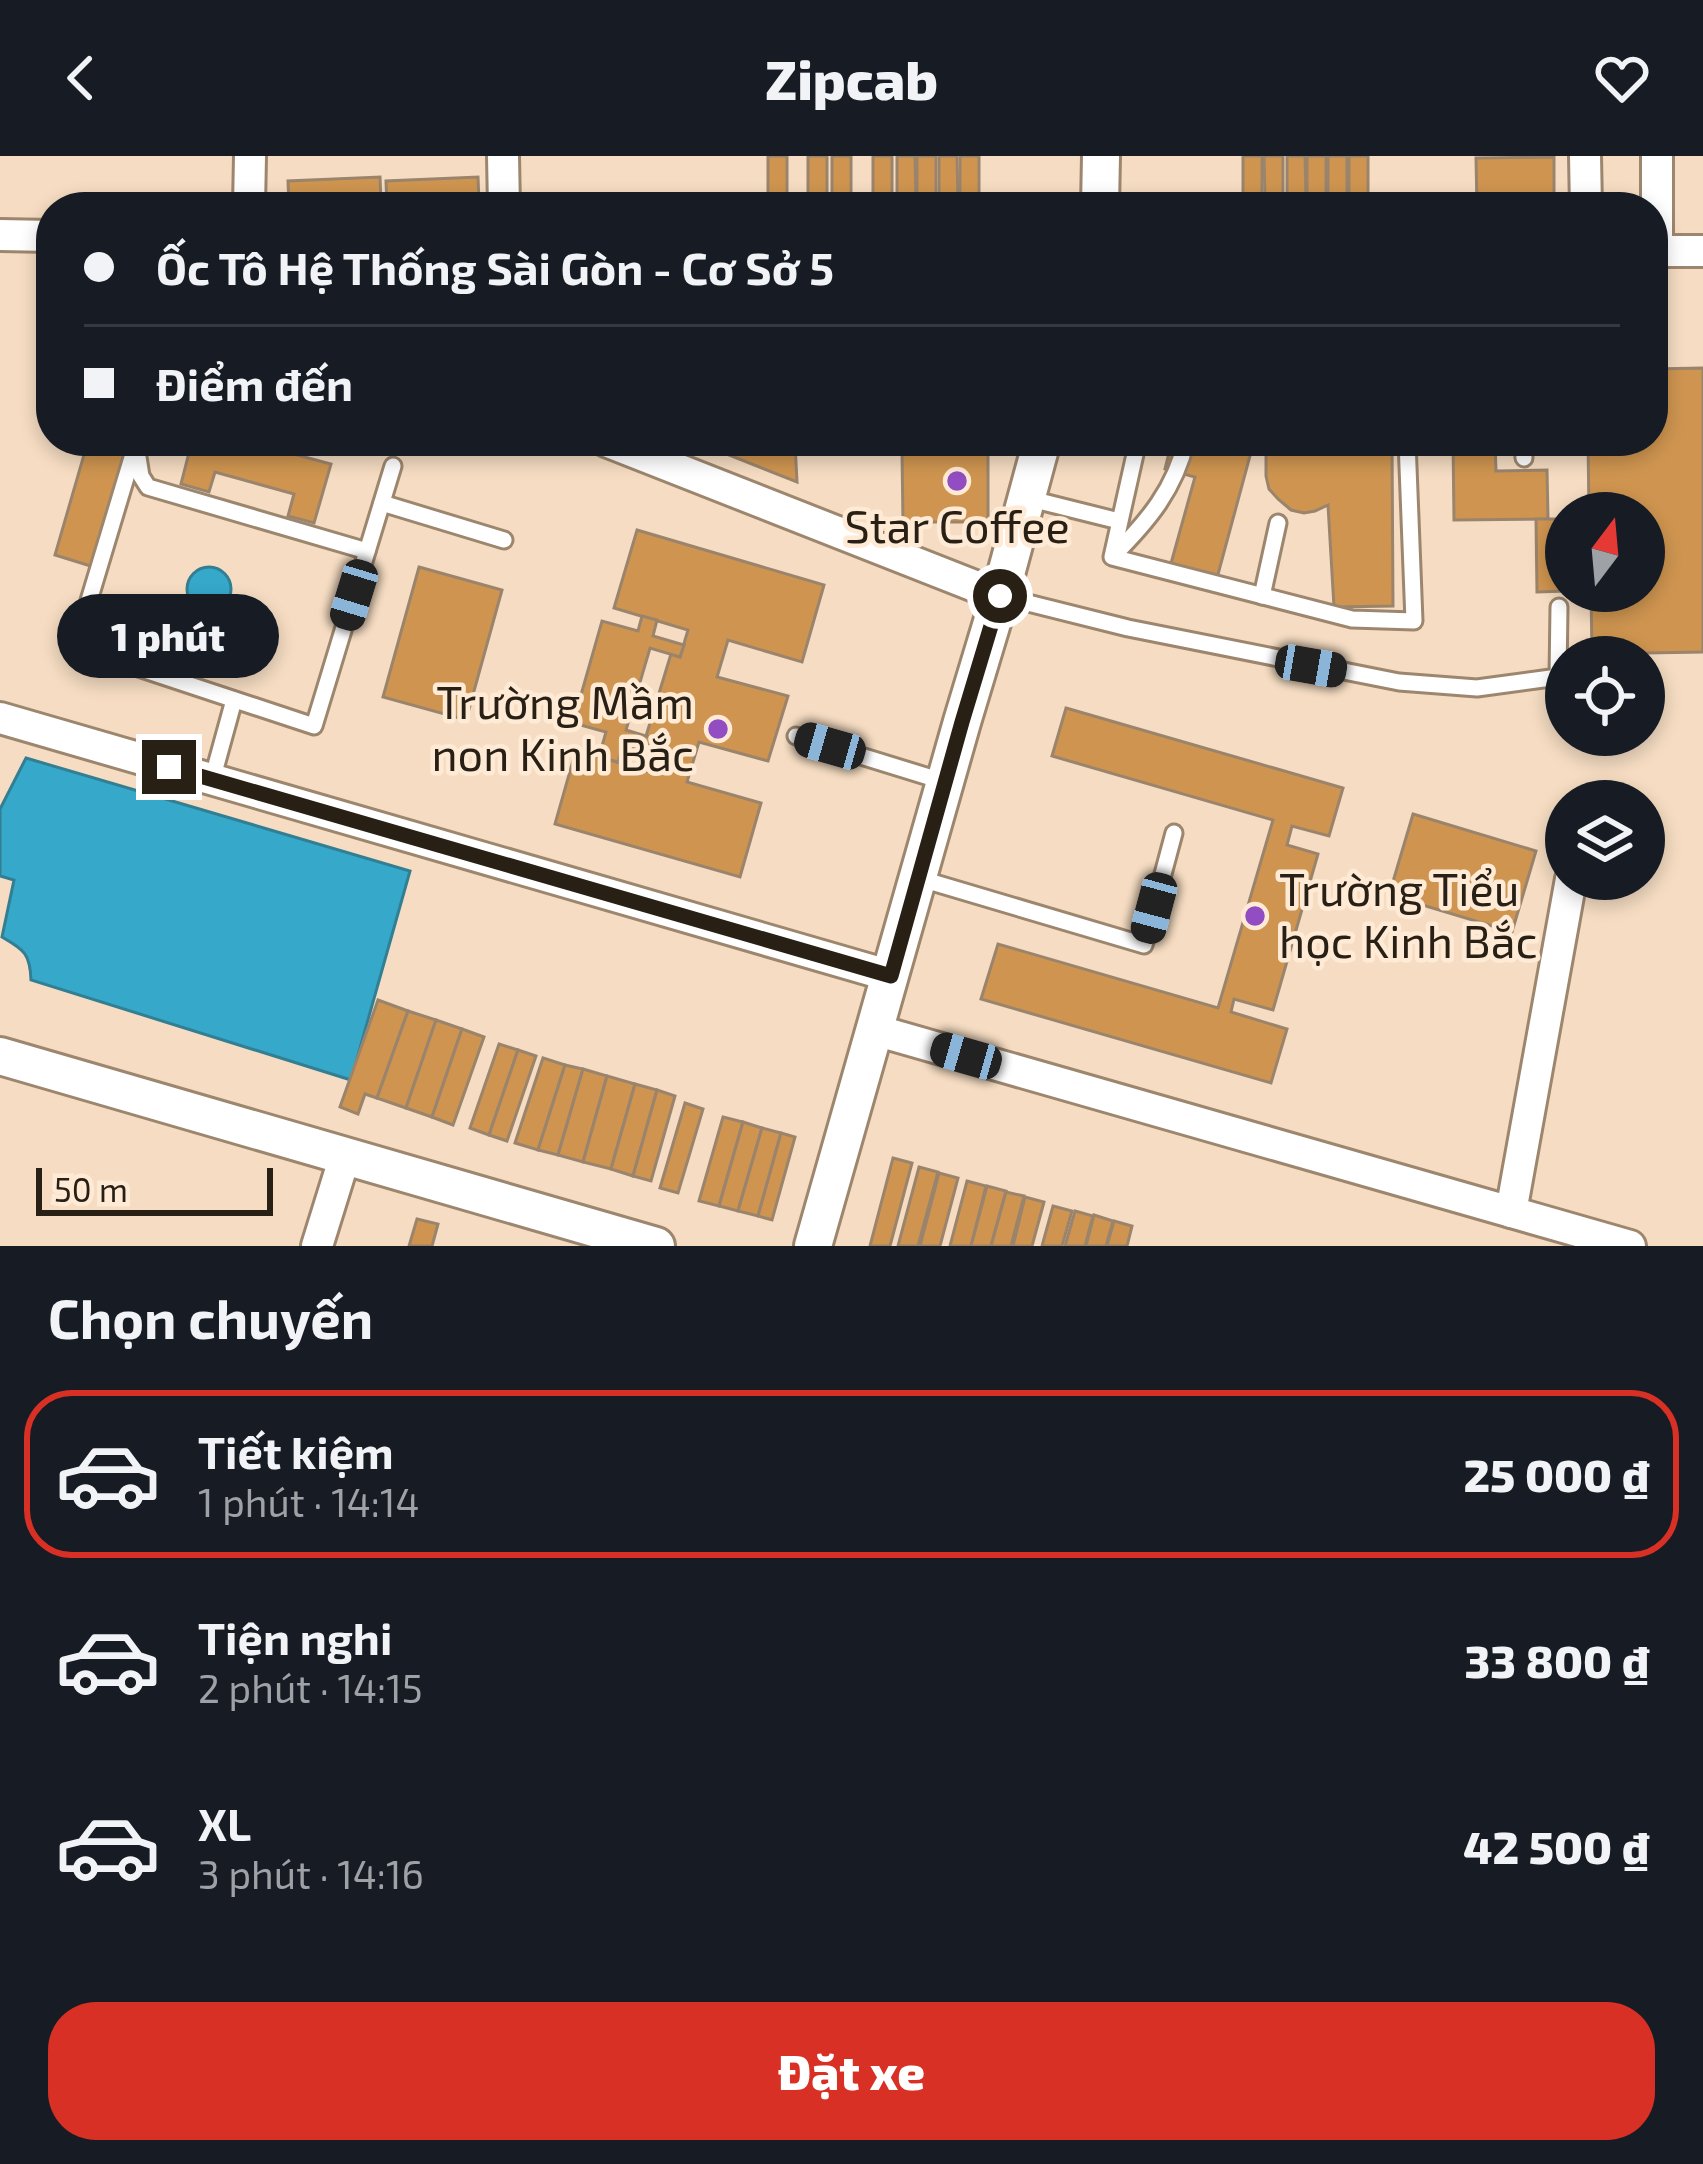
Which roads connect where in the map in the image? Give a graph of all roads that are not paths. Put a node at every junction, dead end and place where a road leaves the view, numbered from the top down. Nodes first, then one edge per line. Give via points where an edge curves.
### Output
1 (250, 156) edge
2 (503, 156) edge
3 (1101, 156) edge
4 (1585, 156) edge
5 (1657, 156) edge
6 (249, 192) edge
7 (504, 192) edge
8 (1100, 192) edge
9 (1586, 192) edge
10 (1656, 192) edge
11 (0, 235) edge
12 (36, 236) edge
13 (1703, 250) edge
14 (1668, 251) edge
15 (133, 456) edge
16 (137, 456) edge
17 (644, 456) edge
18 (1038, 456) edge
19 (1134, 456) edge
20 (1181, 456) edge
21 (1408, 456) edge
22 (393, 466) dead end
23 (1027, 498) junction
24 (382, 502) junction
25 (1119, 521) junction
26 (1278, 524) dead end
27 (504, 540) dead end
28 (367, 551) junction
29 (1112, 557) junction
30 (1000, 596) junction
31 (1262, 596) junction
32 (1559, 612) edge
33 (234, 700) junction
34 (0, 718) edge
35 (796, 736) dead end
36 (212, 780) junction
37 (945, 782) junction
38 (1174, 833) dead end
39 (918, 878) junction
40 (1567, 900) edge
41 (891, 976) junction
42 (875, 1030) junction
43 (0, 1056) edge
44 (345, 1156) junction
45 (1511, 1212) junction
46 (317, 1246) edge
47 (656, 1246) edge
48 (813, 1246) edge
49 (1630, 1246) edge

1 - 6 street
2 - 7 street
3 - 8 street
4 - 9 street
5 - 10 street
11 - 12 street
13 - 14 street
15 - 33 lane via 75,647
16 - 28 lane via 148,487
17 - 30 street
18 - 23 street
19 - 25 lane
20 - 29 lane via 1173,482
21 - 31 lane via 1414,621 1352,619
22 - 24 lane
23 - 25 lane
23 - 30 street
24 - 27 lane
24 - 28 lane
25 - 29 lane
26 - 31 lane
28 - 33 lane via 314,726
29 - 31 lane
30 - 32 lane via 1267,657 1477,688 1558,677
30 - 37 street
33 - 36 lane
34 - 36 street
35 - 37 lane
36 - 41 street
37 - 39 street
38 - 39 lane via 1144,945
39 - 41 street
40 - 45 street
41 - 42 street
42 - 45 street
42 - 48 street
43 - 44 street
44 - 46 street
44 - 47 street
45 - 49 street

